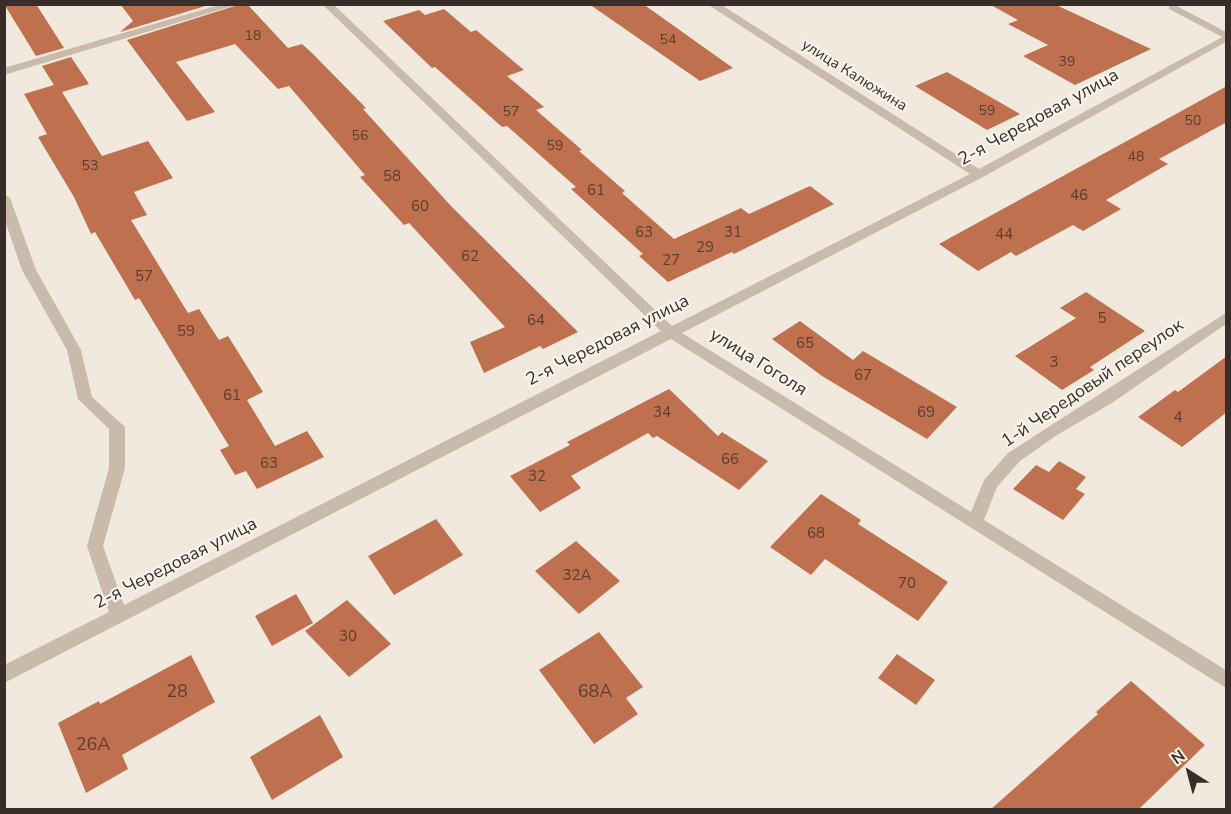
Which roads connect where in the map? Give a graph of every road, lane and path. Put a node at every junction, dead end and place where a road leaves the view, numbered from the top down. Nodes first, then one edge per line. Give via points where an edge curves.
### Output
1 (234, 4) edge
2 (327, 4) edge
3 (712, 4) edge
4 (1172, 7) dead end
5 (1227, 37) edge
6 (4, 72) edge
7 (979, 174) junction
8 (4, 198) edge
9 (1227, 318) edge
10 (669, 331) junction
11 (975, 522) junction
12 (119, 616) junction
13 (4, 675) edge
14 (1227, 680) edge

1 - 6 street
2 - 10 street, улица Гоголя
3 - 7 street, улица Калюжина
4 - 5 street
5 - 7 street, 2-я Чередовая улица
7 - 10 street, 2-я Чередовая улица
8 - 12 street via 29,270 74,350 85,399 117,428 117,468 95,546
9 - 11 street, 1-й Чередовый переулок via 1014,457 990,484
10 - 11 street, улица Гоголя
10 - 12 street, 2-я Чередовая улица
11 - 14 street, улица Гоголя
12 - 13 street, 2-я Чередовая улица

